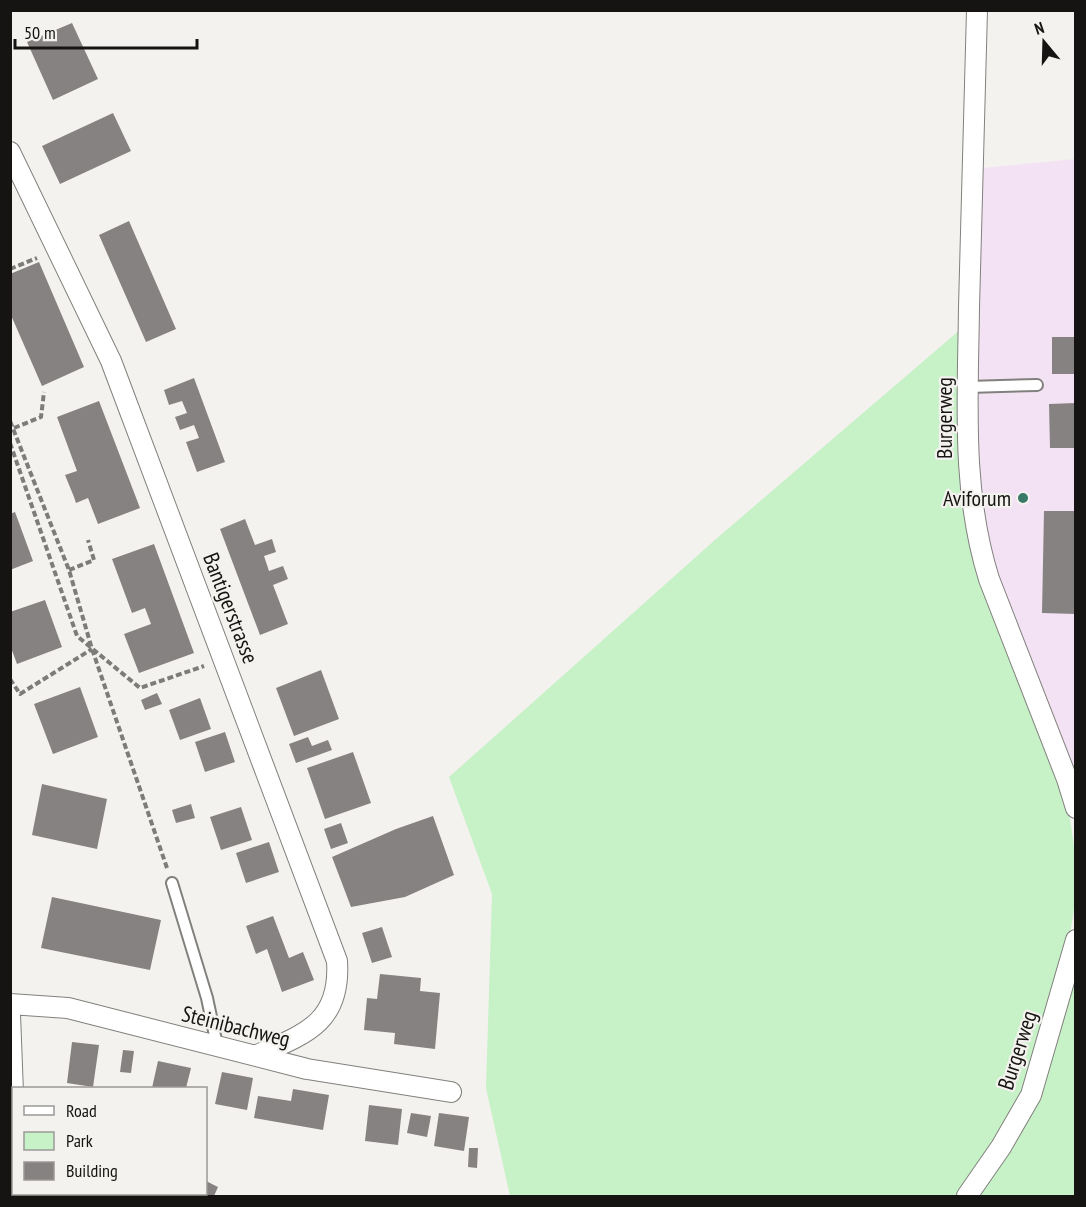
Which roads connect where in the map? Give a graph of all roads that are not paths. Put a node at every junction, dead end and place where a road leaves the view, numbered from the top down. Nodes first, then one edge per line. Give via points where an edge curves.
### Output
1 (977, 10) edge
2 (10, 152) edge
3 (1036, 385) dead end
4 (969, 387) junction
5 (1076, 808) edge
6 (172, 883) road end
7 (1076, 940) edge
8 (10, 1004) edge
9 (10, 1014) edge
10 (217, 1046) junction
11 (257, 1055) junction
12 (13, 1087) edge
13 (451, 1092) dead end
14 (967, 1197) edge

1 - 4 street, Burgerweg
2 - 11 street, Bantigerstrasse via 111,361 337,961 339,984 332,1007 293,1039
3 - 4 lane
4 - 5 street, Burgerweg via 968,481 981,552
6 - 10 lane via 207,998
7 - 14 street, Burgerweg via 1030,1095 1001,1148
8 - 10 street, Steinibachweg via 68,1008
9 - 12 street
10 - 11 street, Steinibachweg
11 - 13 street, Steinibachweg via 307,1069

